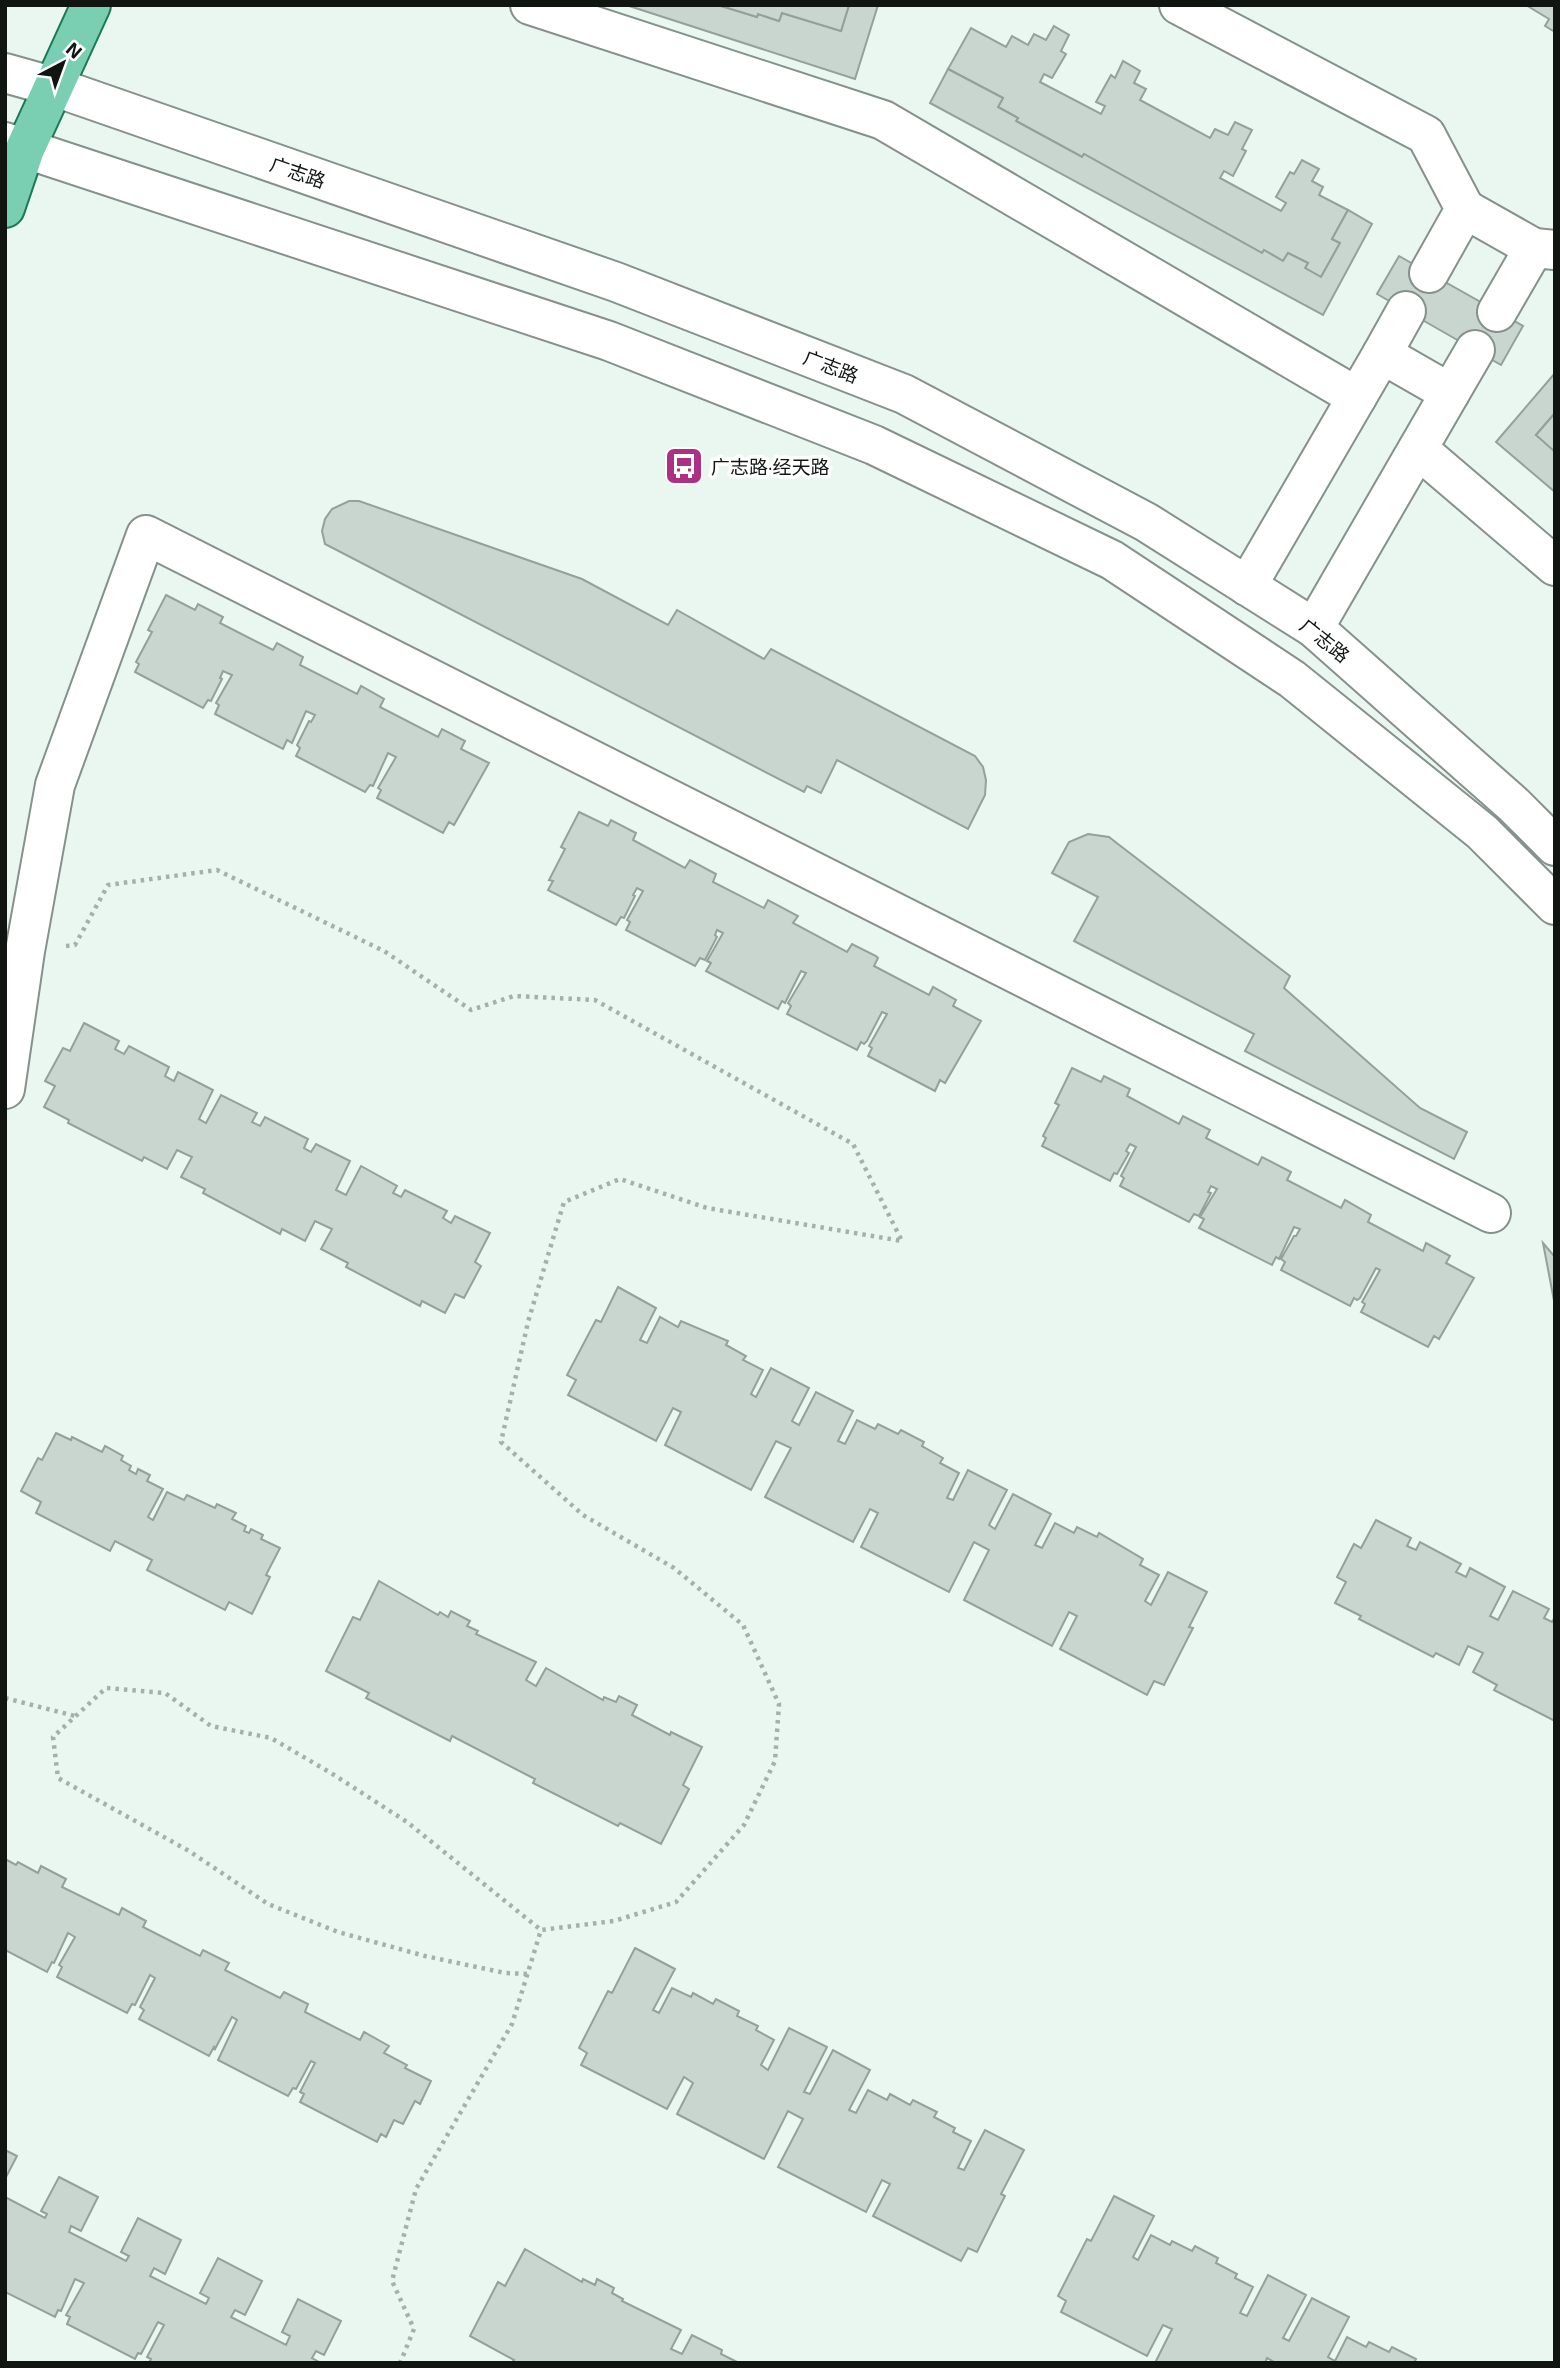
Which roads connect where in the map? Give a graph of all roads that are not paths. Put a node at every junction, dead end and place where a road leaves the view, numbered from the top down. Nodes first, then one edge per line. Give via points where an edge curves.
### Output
1 (91, 5) edge
2 (530, 5) edge
3 (1179, 5) edge
4 (5, 74) edge
5 (55, 87) junction
6 (15, 145) edge
7 (5, 208) edge
8 (1465, 209) junction
9 (1544, 249) edge
10 (1429, 273) dead end
11 (1406, 311) dead end
12 (1497, 312) dead end
13 (1475, 350) dead end
14 (1382, 354) junction
15 (1450, 393) junction
16 (1357, 397) junction
17 (1418, 449) junction
18 (1555, 566) edge
19 (1247, 586) junction
20 (1314, 628) junction
21 (1555, 846) edge
22 (1555, 905) edge
23 (5, 1089) edge
24 (1491, 1213) dead end

1 - 5 main road
2 - 16 street via 883,120
3 - 8 street via 1426,135
4 - 5 street, 广志路
5 - 6 main road
5 - 19 street, 广志路 via 616,282 904,394 1146,522
6 - 7 main road
6 - 22 street via 609,341 874,445 1112,560 1292,679 1482,832
8 - 9 street
8 - 10 street
9 - 12 street
11 - 14 street
13 - 15 street
14 - 15 street
14 - 16 street
15 - 17 street
16 - 19 street
17 - 18 street
17 - 20 street
19 - 20 street, 广志路
20 - 21 street, 广志路
23 - 24 street via 55,785 146,536

